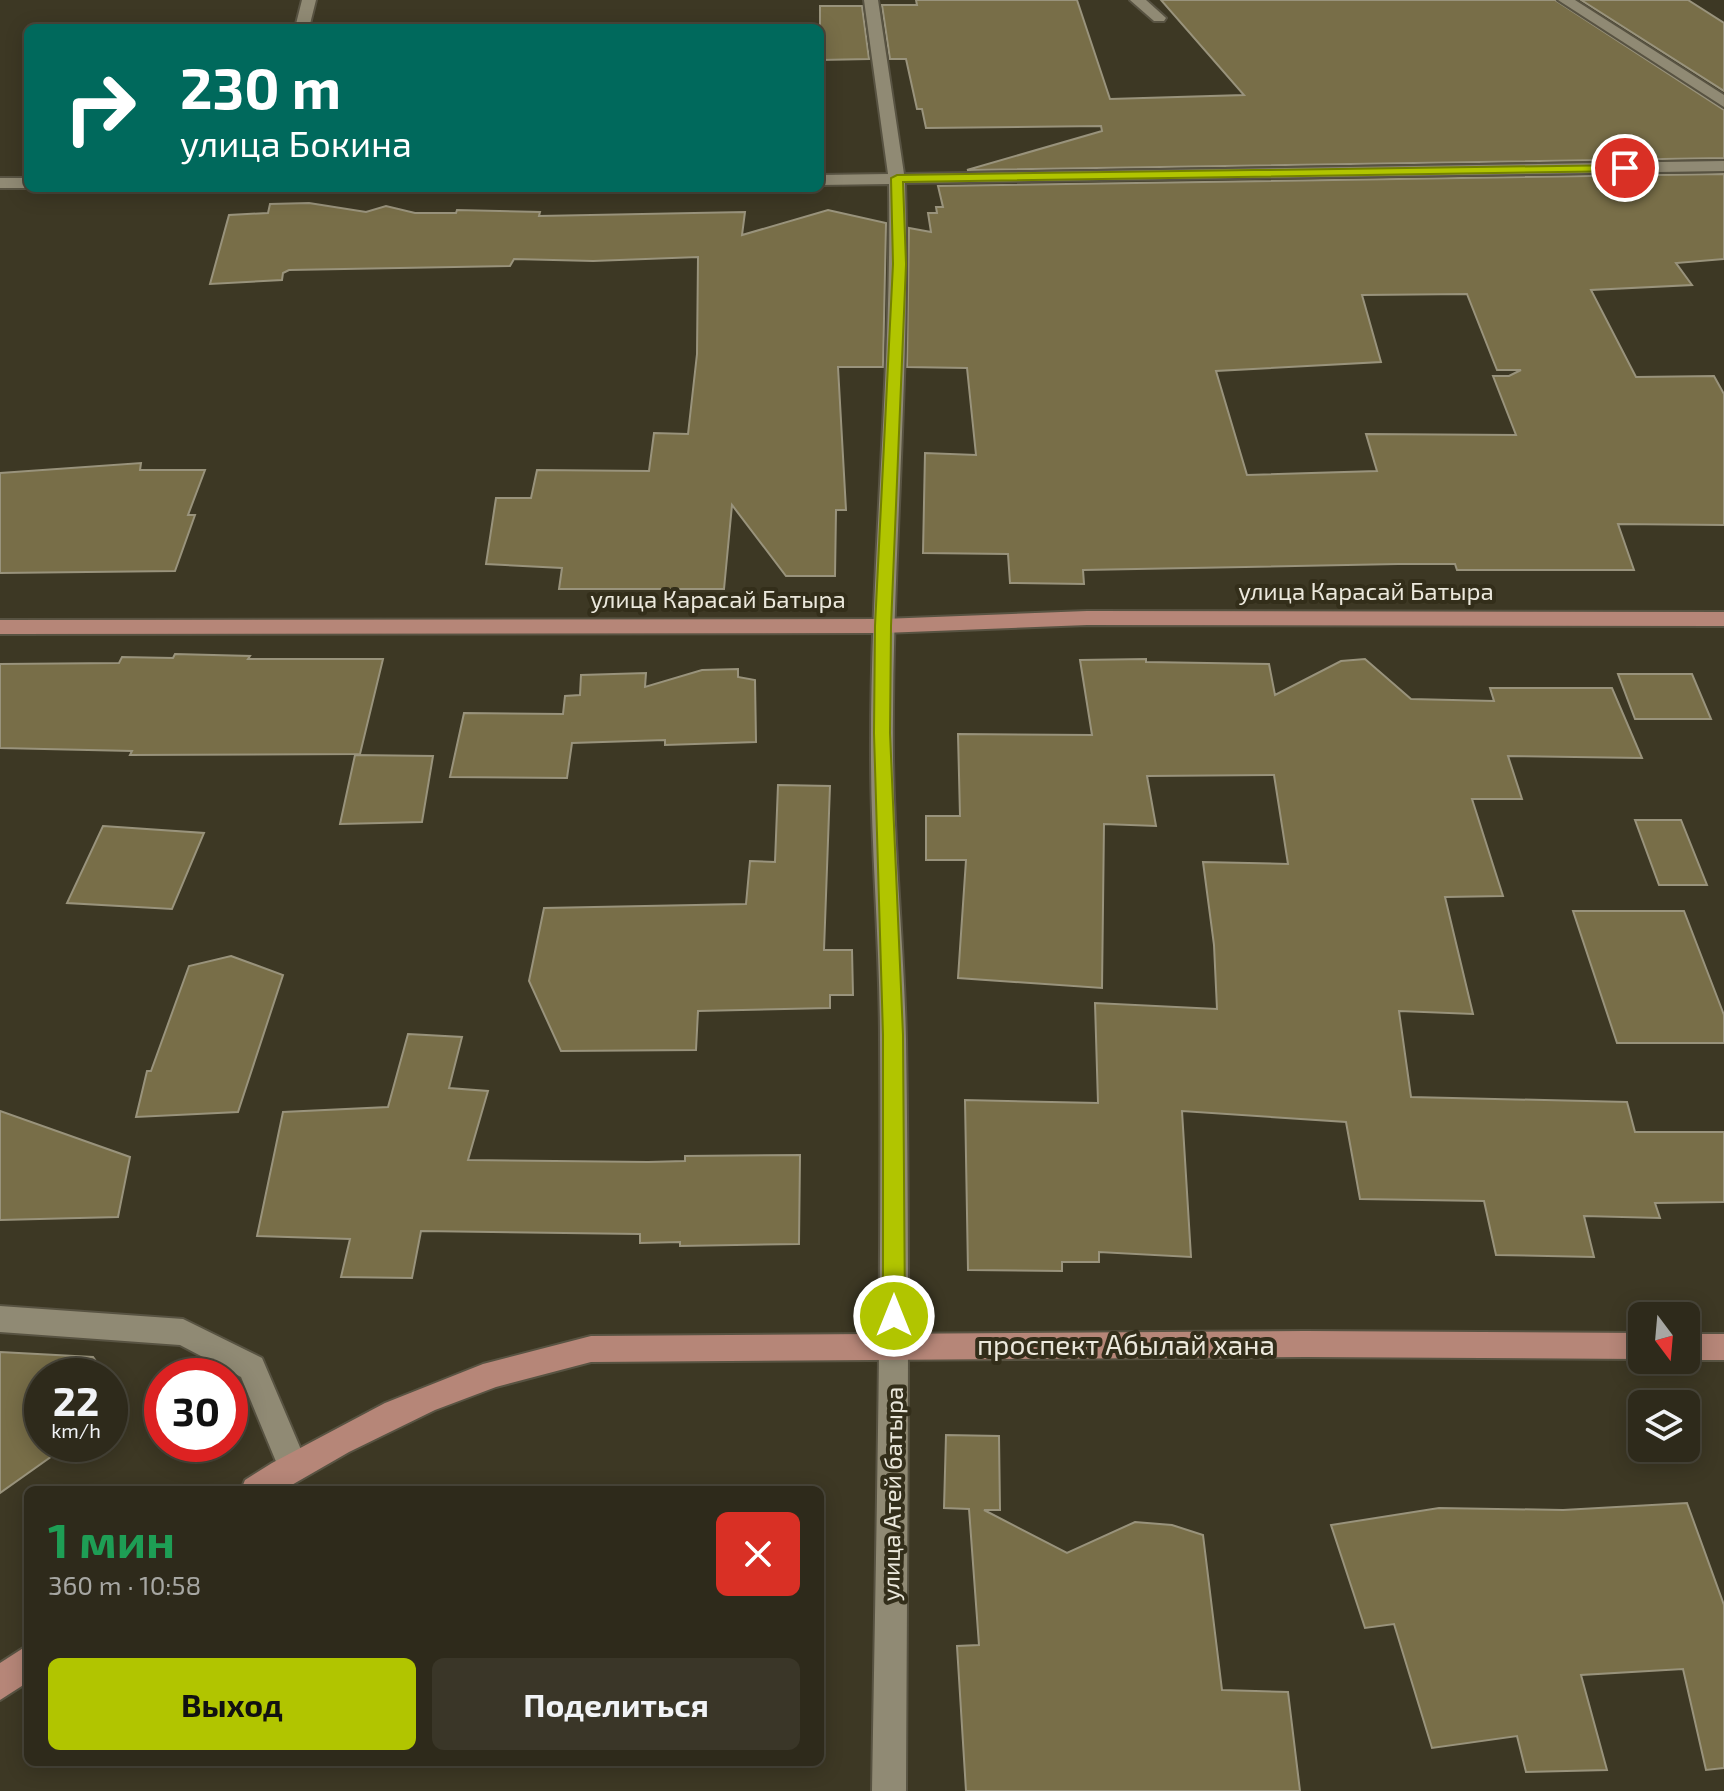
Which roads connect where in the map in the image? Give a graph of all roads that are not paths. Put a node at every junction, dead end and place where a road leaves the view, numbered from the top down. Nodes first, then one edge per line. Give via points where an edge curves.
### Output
1 (309, 0) edge
2 (871, 0) edge
3 (1137, 0) edge
4 (1565, 0) edge
5 (1159, 18) dead end
6 (303, 24) edge
7 (1724, 102) edge
8 (1724, 166) edge
9 (897, 178) junction
10 (824, 180) edge
11 (0, 183) edge
12 (24, 183) edge
13 (1724, 619) edge
14 (883, 626) junction
15 (0, 627) edge
16 (0, 1319) edge
17 (1628, 1346) edge
18 (894, 1347) junction
19 (1700, 1347) edge
20 (1724, 1347) edge
21 (293, 1466) junction
22 (262, 1486) edge
23 (24, 1664) edge
24 (0, 1684) edge
25 (889, 1791) edge

1 - 6 street
2 - 9 street, улица Атей батыра
3 - 5 street
4 - 7 street
8 - 9 street
9 - 10 street
9 - 14 street, улица Атей батыра via 899,264
11 - 12 street
13 - 14 main road, улица Карасай Батыра via 1087,618
14 - 15 main road, улица Карасай Батыра
14 - 18 street, улица Атей батыра
16 - 21 street via 183,1332 252,1368
17 - 18 main road, проспект Абылай хана
18 - 21 main road, проспект Абылай хана via 591,1349 484,1378 414,1405
18 - 25 street, улица Атей батыра
19 - 20 main road
21 - 22 main road, проспект Абылай хана
23 - 24 main road

